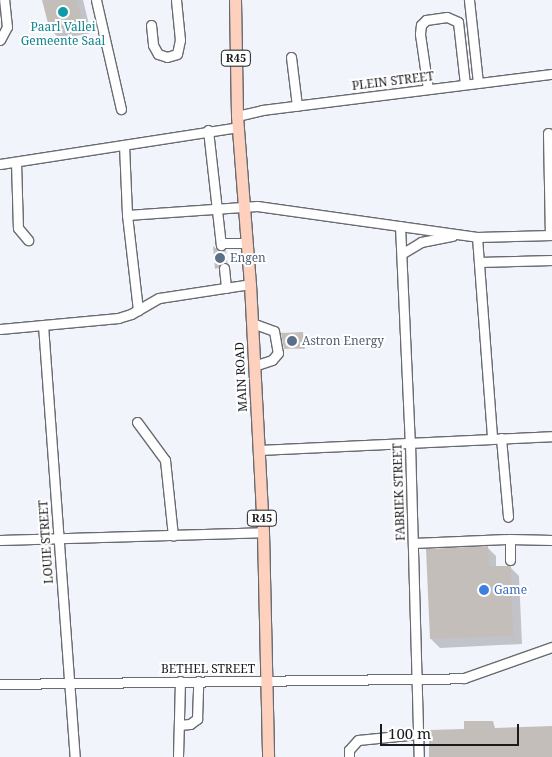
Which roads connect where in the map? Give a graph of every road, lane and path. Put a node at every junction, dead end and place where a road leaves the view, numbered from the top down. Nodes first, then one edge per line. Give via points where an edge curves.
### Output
1 (4, 0) edge
2 (96, 0) edge
3 (176, 0) edge
4 (235, 0) edge
5 (469, 0) edge
6 (151, 25) dead end
7 (0, 40) edge
8 (291, 57) dead end
9 (552, 74) edge
10 (478, 83) junction
11 (465, 84) junction
12 (428, 89) junction
13 (297, 106) junction
14 (121, 109) dead end
15 (238, 121) junction
16 (208, 130) junction
17 (548, 133) dead end
18 (124, 145) junction
19 (16, 162) junction
20 (0, 164) edge
21 (244, 207) junction
22 (216, 210) junction
23 (127, 215) junction
24 (400, 226) junction
25 (460, 235) junction
26 (551, 235) edge
27 (477, 237) junction
28 (28, 240) dead end
29 (247, 243) junction
30 (403, 254) junction
31 (552, 260) edge
32 (479, 262) junction
33 (224, 268) tunnel mouth
34 (250, 284) junction
35 (226, 288) junction
36 (138, 310) junction
37 (252, 323) junction
38 (43, 325) junction
39 (0, 329) edge
40 (254, 366) junction
41 (138, 422) dead end
42 (552, 436) edge
43 (496, 438) junction
44 (410, 443) junction
45 (258, 450) junction
46 (508, 517) dead end
47 (263, 532) junction
48 (173, 536) junction
49 (510, 539) junction
50 (0, 540) edge
51 (59, 540) junction
52 (552, 540) edge
53 (413, 543) junction
54 (510, 560) dead end
55 (552, 648) edge
56 (417, 679) junction
57 (266, 681) junction
58 (69, 682) junction
59 (180, 682) junction
60 (198, 682) junction
61 (0, 684) edge
62 (179, 725) junction
63 (418, 734) junction
64 (268, 755) edge
65 (75, 757) edge
66 (178, 757) edge
67 (349, 757) edge
68 (419, 757) edge

1 - 7 street via 7,27
2 - 14 street
3 - 6 street via 180,40 177,54 167,57 158,54 153,46
4 - 15 main road, MAIN ROAD / R45
5 - 10 street
8 - 13 street
9 - 10 street, PLEIN STREET
10 - 11 street, PLEIN STREET
11 - 12 street, PLEIN STREET
11 - 12 street via 458,22 448,17 426,20 421,25
12 - 13 street, PLEIN STREET
13 - 15 street, PLEIN STREET
15 - 16 street, PLEIN STREET
15 - 21 main road, MAIN ROAD / R45
16 - 18 street, PLEIN STREET
16 - 22 street
17 - 26 street
18 - 19 street, PLEIN STREET
18 - 23 street
19 - 20 street, PLEIN STREET
19 - 28 street via 18,228
21 - 22 street
21 - 24 street via 302,211
21 - 29 main road, MAIN ROAD / R45
22 - 23 street
22 - 29 street via 221,244
23 - 36 street
24 - 25 street
24 - 30 street, FABRIEK STREET
25 - 27 street
25 - 30 street via 421,242
26 - 27 street
27 - 32 street
29 - 34 main road, MAIN ROAD / R45
30 - 44 street, FABRIEK STREET
31 - 32 street
32 - 43 street
33 - 35 street
34 - 35 street
34 - 37 main road, MAIN ROAD / R45
35 - 36 street via 159,298
36 - 38 street via 118,318
37 - 40 main road, MAIN ROAD / R45
37 - 40 street via 274,331 278,353 272,360
38 - 39 street
38 - 51 street, LOUIE STREET
40 - 45 main road, MAIN ROAD / R45
41 - 48 street via 165,460
42 - 43 street
43 - 44 street
43 - 46 street
44 - 45 street
44 - 53 street, FABRIEK STREET
45 - 47 main road, MAIN ROAD / R45
47 - 48 street
47 - 57 main road, MAIN ROAD / R45
48 - 51 street
49 - 52 street
49 - 53 street
49 - 54 street
50 - 51 street
51 - 58 street, LOUIE STREET
53 - 56 street, FABRIEK STREET
55 - 56 street, BETHEL STREET via 464,678
56 - 57 street, BETHEL STREET
56 - 63 street, FABRIEK STREET
57 - 60 street, BETHEL STREET
57 - 64 main road, MAIN ROAD / R45
58 - 59 street, BETHEL STREET
58 - 61 street, BETHEL STREET
58 - 65 street, LOUIE STREET
59 - 60 street, BETHEL STREET
59 - 62 street
60 - 62 street via 198,716 194,722
62 - 66 street
63 - 67 street via 358,740 349,750
63 - 68 street, FABRIEK STREET

